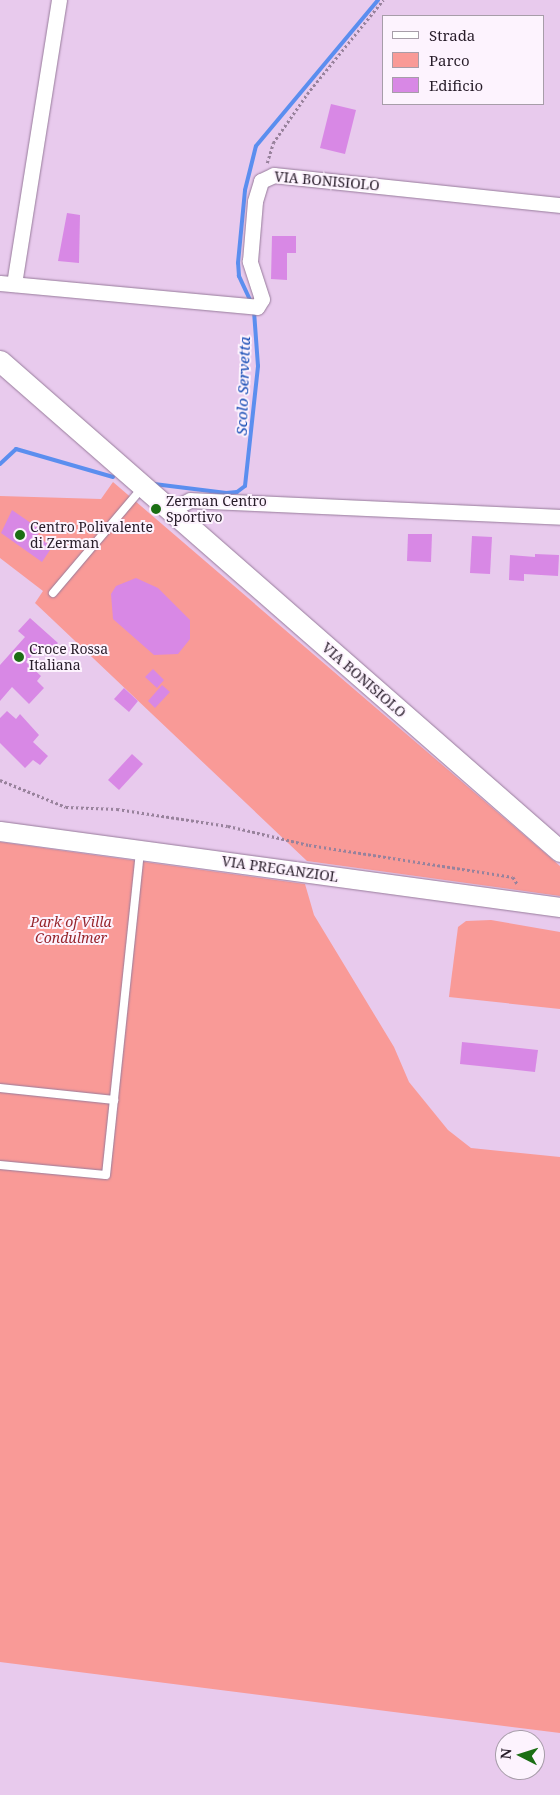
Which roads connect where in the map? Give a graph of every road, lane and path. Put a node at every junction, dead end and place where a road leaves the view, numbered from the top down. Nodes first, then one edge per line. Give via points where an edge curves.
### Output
1 (59, 0) edge
2 (383, 0) edge
3 (261, 181) junction
4 (560, 205) edge
5 (7, 284) edge
6 (0, 361) edge
7 (143, 487) junction
8 (169, 510) junction
9 (560, 517) edge
10 (53, 593) dead end
11 (0, 780) edge
12 (0, 830) edge
13 (140, 850) junction
14 (560, 851) edge
15 (516, 902) junction
16 (560, 907) edge
17 (0, 1088) edge
18 (114, 1100) junction
19 (0, 1165) edge

1 - 5 street, VIA BONISIOLO
2 - 3 path via 307,94 273,143
3 - 4 street, VIA BONISIOLO via 286,175
3 - 5 street, VIA BONISIOLO via 254,201 250,249 252,270 262,299 252,308
6 - 7 main road, VIA BONISIOLO
7 - 8 main road, VIA BONISIOLO
7 - 10 lane
8 - 9 street via 190,500
8 - 14 main road, VIA BONISIOLO
11 - 15 path via 66,807 117,809 228,826 309,845 513,877 518,881
12 - 13 street, VIA PREGANZIOL
13 - 15 street, VIA PREGANZIOL
13 - 18 lane
15 - 16 street, VIA PREGANZIOL
17 - 18 lane
18 - 19 lane via 106,1175

